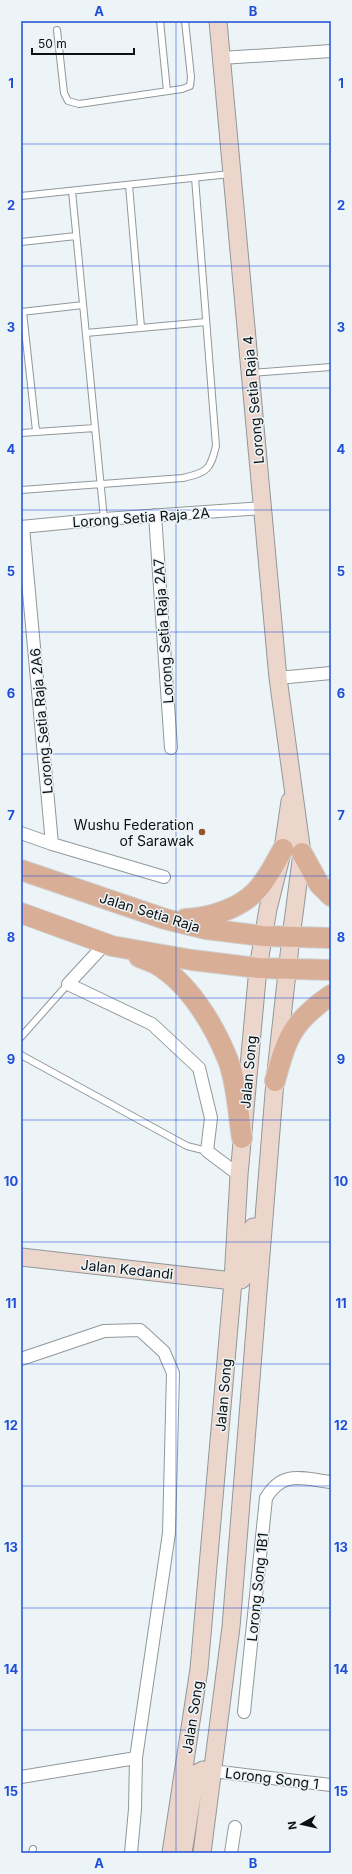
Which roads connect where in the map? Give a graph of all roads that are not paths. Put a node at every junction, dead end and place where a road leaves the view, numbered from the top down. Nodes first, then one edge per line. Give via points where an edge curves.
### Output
1 (160, 21) edge
2 (185, 21) edge
3 (218, 21) edge
4 (56, 30) dead end
5 (331, 51) edge
6 (221, 58) junction
7 (167, 91) junction
8 (231, 174) junction
9 (195, 178) junction
10 (129, 185) junction
11 (72, 191) junction
12 (21, 196) edge
13 (76, 236) junction
14 (21, 242) edge
15 (83, 305) junction
16 (22, 312) edge
17 (206, 322) junction
18 (141, 327) junction
19 (86, 333) junction
20 (331, 367) edge
21 (251, 373) junction
22 (95, 428) junction
23 (36, 432) junction
24 (21, 433) edge
25 (100, 484) junction
26 (21, 490) edge
27 (262, 508) junction
28 (155, 515) junction
29 (104, 519) junction
30 (22, 527) edge
31 (331, 673) edge
32 (278, 678) junction
33 (171, 748) dead end
34 (21, 833) edge
35 (52, 844) junction
36 (293, 851) junction
37 (21, 870) edge
38 (164, 877) dead end
39 (331, 896) edge
40 (21, 913) edge
41 (165, 919) junction
42 (263, 936) junction
43 (291, 937) junction
44 (331, 938) edge
45 (109, 945) junction
46 (258, 968) junction
47 (288, 969) junction
48 (331, 970) edge
49 (68, 984) junction
50 (331, 995) edge
51 (21, 1037) edge
52 (21, 1055) edge
53 (275, 1081) junction
54 (242, 1138) junction
55 (207, 1152) junction
56 (268, 1169) junction
57 (239, 1175) junction
58 (21, 1257) edge
59 (233, 1281) junction
60 (21, 1359) edge
61 (331, 1482) edge
62 (244, 1712) dead end
63 (136, 1758) junction
64 (212, 1771) junction
65 (21, 1777) edge
66 (331, 1785) edge
67 (235, 1828) dead end
68 (131, 1853) edge
69 (171, 1853) edge
70 (183, 1853) edge
71 (202, 1853) edge
72 (232, 1853) edge

1 - 7 lane
2 - 7 lane via 191,82 186,88
3 - 6 main road, Lorong Setia Raja 4
4 - 7 lane via 64,93 73,104
5 - 6 street
6 - 8 main road, Lorong Setia Raja 4
8 - 9 lane
8 - 21 main road, Lorong Setia Raja 4
9 - 10 lane
9 - 17 lane
10 - 11 lane
10 - 18 lane
11 - 12 lane
11 - 13 lane
13 - 14 lane
13 - 15 lane
15 - 16 lane
15 - 19 lane
16 - 23 lane
17 - 18 lane
17 - 25 lane via 216,446 211,465 199,474 183,478
18 - 19 lane
19 - 22 lane
20 - 21 lane
21 - 27 main road, Lorong Setia Raja 4
22 - 23 lane
22 - 25 lane
23 - 24 lane
25 - 26 lane
25 - 29 lane
27 - 28 street, Lorong Setia Raja 2A
27 - 32 main road, Lorong Setia Raja 4
28 - 29 street, Lorong Setia Raja 2A
28 - 33 street, Lorong Setia Raja 2A7
29 - 30 street, Lorong Setia Raja 2A
30 - 35 street, Lorong Setia Raja 2A6
31 - 32 street
32 - 36 main road, Lorong Setia Raja 4 via 292,779
34 - 35 street
35 - 38 street
36 - 39 main road
36 - 41 main road via 256,892 231,908 210,916
36 - 42 main road, Lorong Setia Raja 4
36 - 43 main road, Lorong Setia Raja 4
37 - 41 main road, Jalan Setia Raja
40 - 45 main road
41 - 42 main road, Jalan Setia Raja via 206,929
42 - 43 main road, Jalan Setia Raja
42 - 46 main road, Jalan Song
43 - 44 main road, Jalan Setia Raja
43 - 47 main road, Jalan Song
45 - 46 main road via 192,960
45 - 49 street
45 - 54 main road via 156,964 180,983 203,1010 228,1060
46 - 47 main road
46 - 54 main road, Jalan Song
47 - 48 main road
47 - 53 main road, Jalan Song
49 - 51 lane
49 - 55 street via 152,1024 198,1068 211,1118
50 - 53 main road via 312,1008 294,1028 284,1048
52 - 55 lane via 187,1146
53 - 56 main road, Jalan Song
54 - 57 main road, Jalan Song
55 - 57 street
56 - 59 main road via 254,1220 246,1275 241,1280
56 - 64 main road, Jalan Song via 231,1627
57 - 59 main road, Jalan Song
58 - 59 main road, Jalan Kedandi
59 - 69 main road, Jalan Song via 199,1668
60 - 63 street via 104,1331 140,1330 164,1352 173,1373 169,1533
61 - 62 street, Lorong Song 1B1 via 294,1478 278,1482 266,1498
63 - 65 street
63 - 68 street
64 - 66 street, Lorong Song 1
64 - 70 main road via 203,1770 197,1773 195,1778
64 - 71 main road, Jalan Song
67 - 72 street

